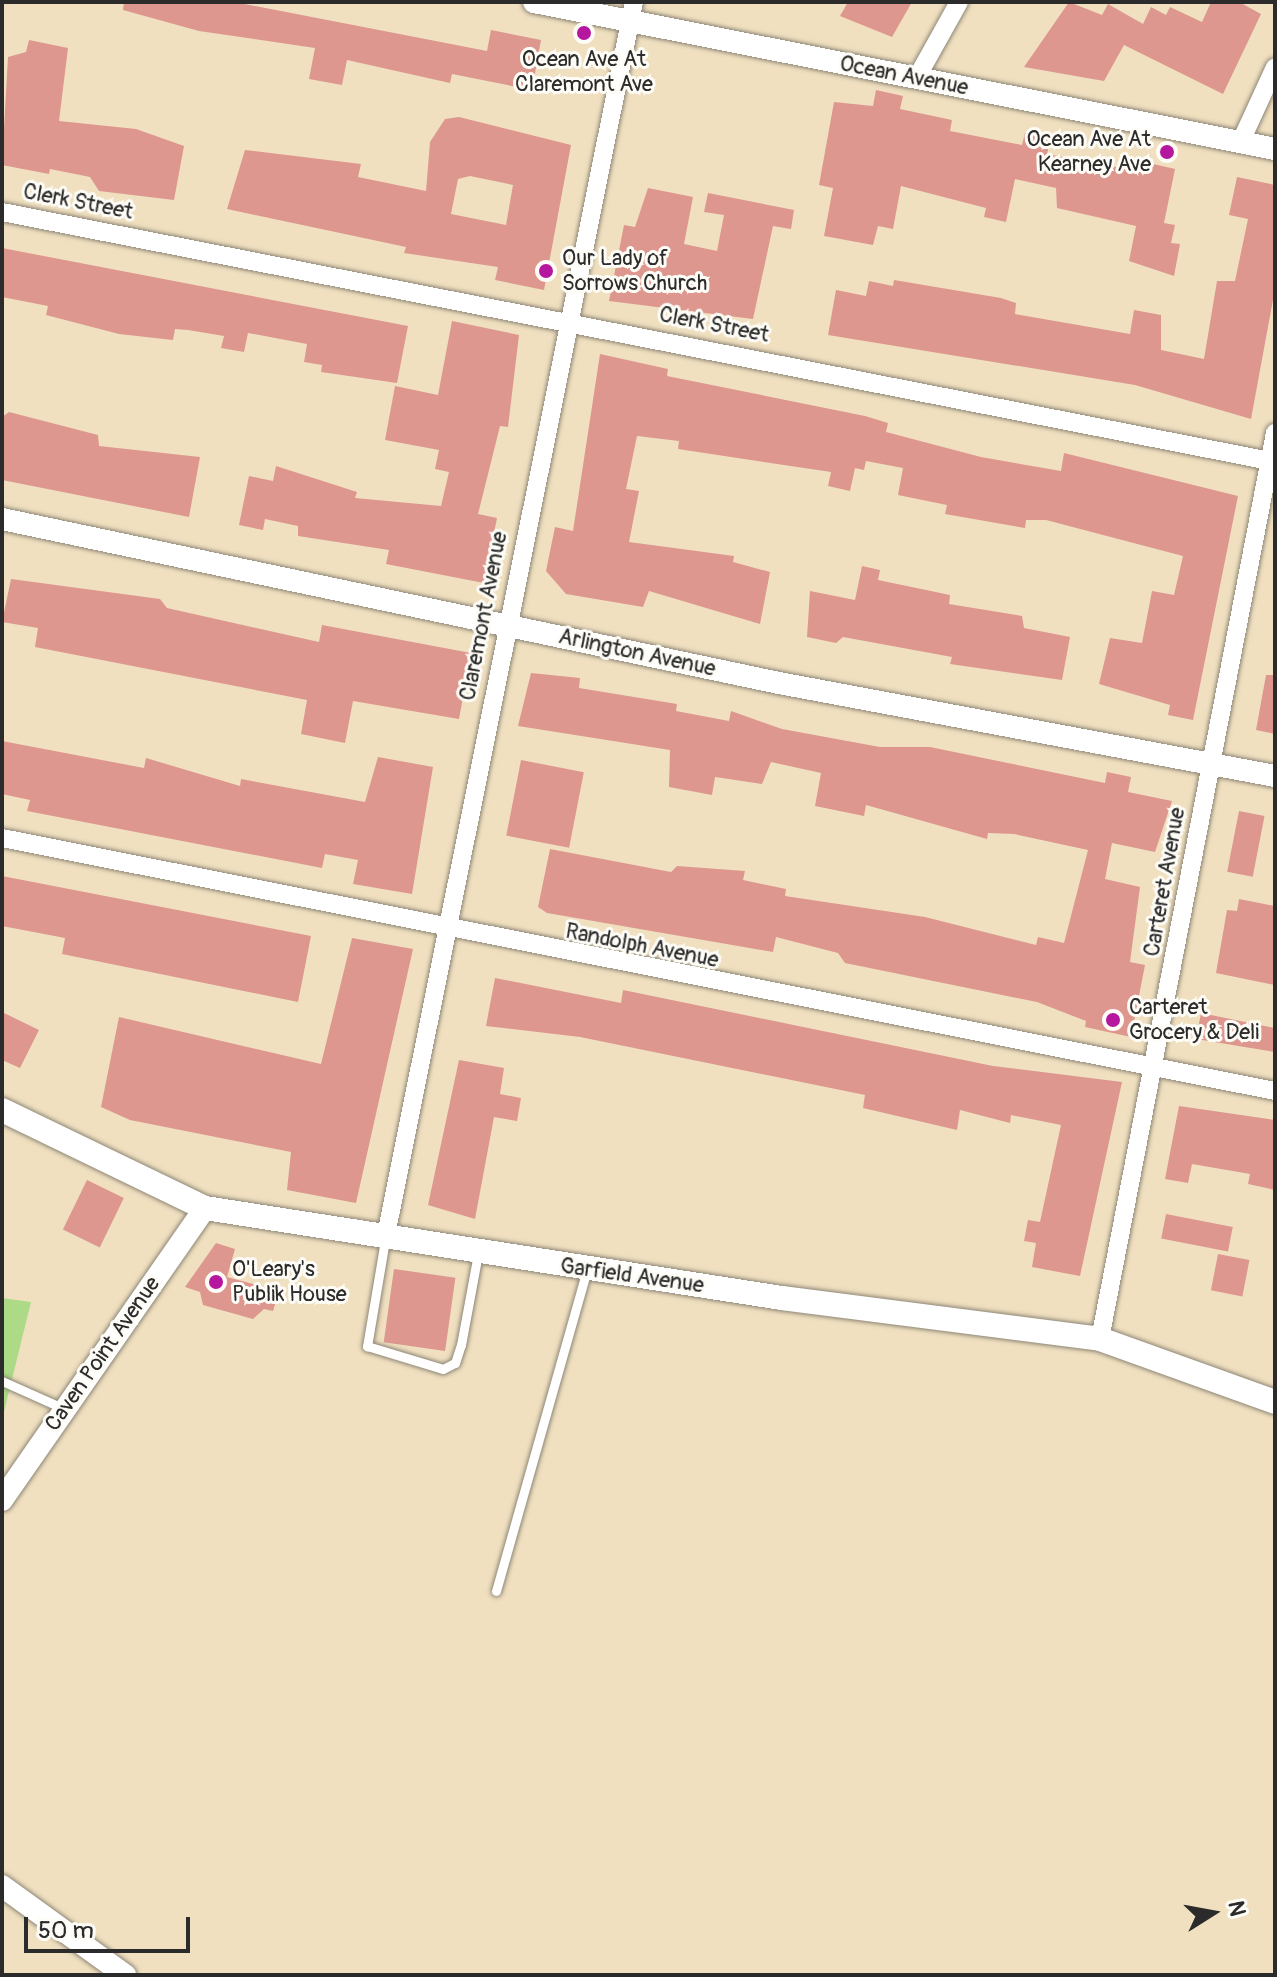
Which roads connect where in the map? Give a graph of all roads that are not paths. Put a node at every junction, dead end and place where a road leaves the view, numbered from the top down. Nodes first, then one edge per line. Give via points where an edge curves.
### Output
1 (534, 2) edge
2 (959, 2) edge
3 (631, 11) edge
4 (1275, 67) edge
5 (916, 79) junction
6 (1241, 141) junction
7 (1275, 149) edge
8 (2, 212) edge
9 (568, 320) junction
10 (1275, 433) edge
11 (1272, 462) edge
12 (2, 519) edge
13 (506, 626) junction
14 (1210, 762) junction
15 (1275, 776) edge
16 (2, 838) edge
17 (447, 931) junction
18 (1158, 1067) junction
19 (1275, 1091) edge
20 (2, 1110) edge
21 (205, 1208) junction
22 (385, 1240) junction
23 (478, 1253) junction
24 (587, 1269) junction
25 (1100, 1339) junction
26 (2, 1381) edge
27 (1275, 1402) edge
28 (65, 1409) junction
29 (2, 1500) edge
30 (496, 1591) dead end
31 (2, 1886) edge
32 (125, 1975) edge

1 - 3 street, Ocean Avenue
2 - 5 street
3 - 5 street, Ocean Avenue
3 - 9 street, Claremont Avenue
4 - 6 street
5 - 6 street, Ocean Avenue
6 - 7 street, Ocean Avenue
8 - 9 street, Clerk Street
9 - 11 street, Clerk Street
9 - 13 street, Claremont Avenue
10 - 11 street, Carteret Avenue
11 - 14 street, Carteret Avenue
12 - 13 street, Arlington Avenue
13 - 14 street, Arlington Avenue
13 - 17 street, Claremont Avenue
14 - 15 street, Arlington Avenue
14 - 18 street, Carteret Avenue
16 - 17 street, Randolph Avenue
17 - 18 street, Randolph Avenue
17 - 22 street, Claremont Avenue
18 - 19 street, Randolph Avenue
18 - 25 street, Carteret Avenue
20 - 21 main road, Garfield Avenue
21 - 22 main road, Garfield Avenue
21 - 28 street, Caven Point Avenue
22 - 23 main road, Garfield Avenue
22 - 23 lane via 367,1346 443,1369 455,1363 461,1345
23 - 24 main road, Garfield Avenue
24 - 25 main road, Garfield Avenue
24 - 30 lane
25 - 27 main road, Garfield Avenue
26 - 28 lane
28 - 29 street, Caven Point Avenue
31 - 32 street

